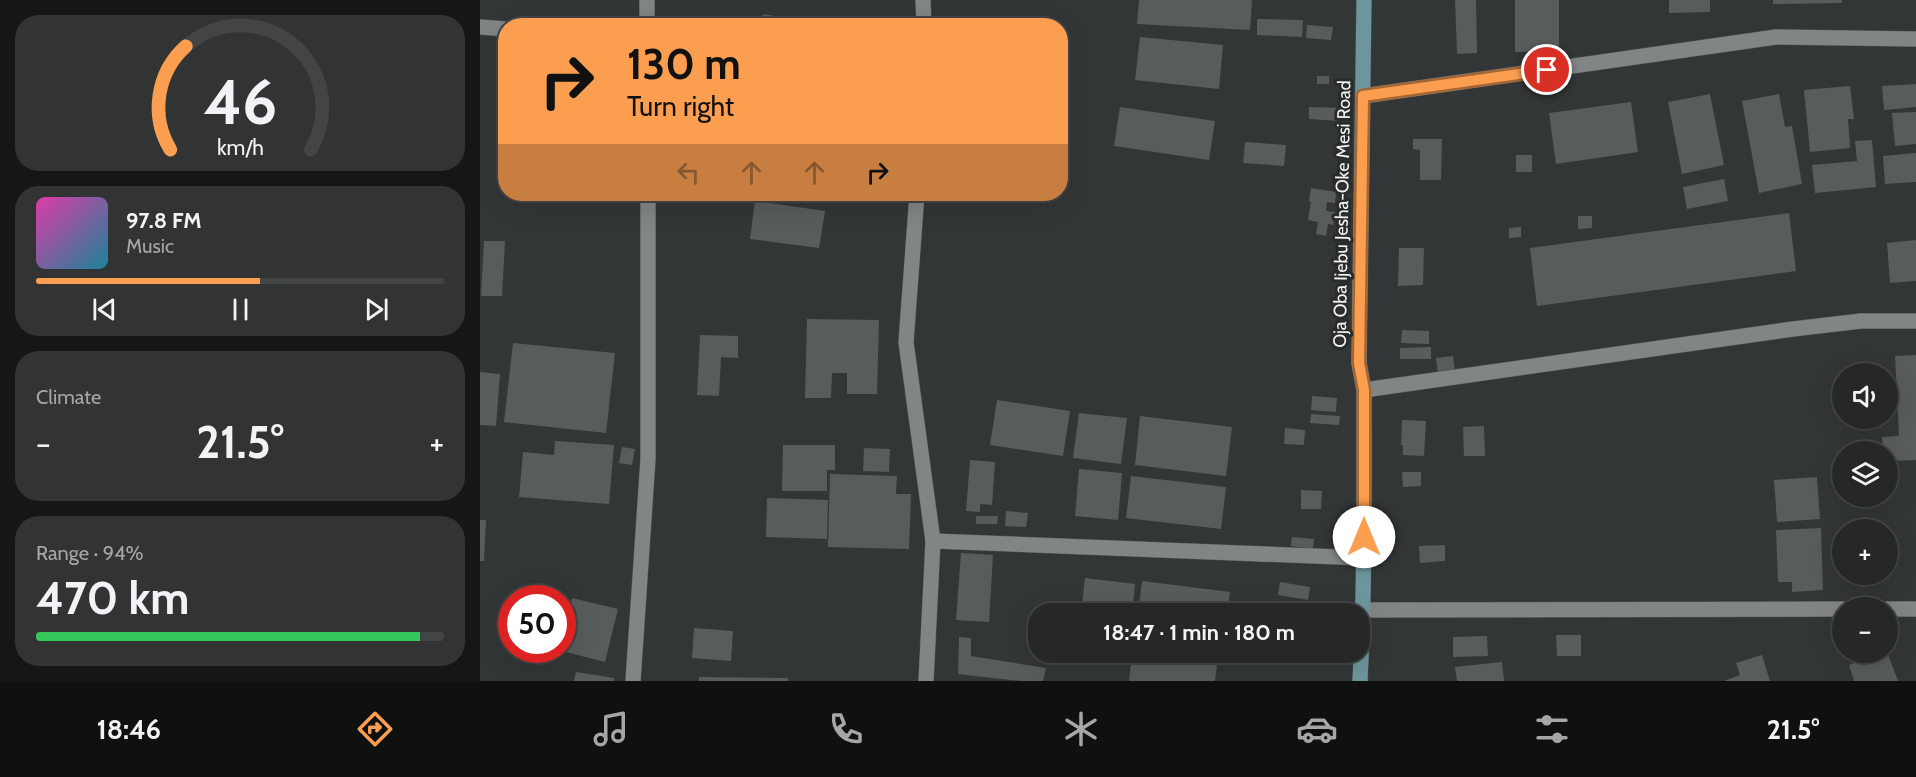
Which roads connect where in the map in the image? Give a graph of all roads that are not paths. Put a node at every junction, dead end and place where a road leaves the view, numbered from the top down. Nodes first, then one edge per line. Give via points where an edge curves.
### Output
1 (647, 0) edge
2 (923, 0) edge
3 (1364, 0) edge
4 (647, 18) edge
5 (924, 18) edge
6 (480, 27) edge
7 (498, 28) edge
8 (1916, 39) edge
9 (1363, 96) junction
10 (648, 201) edge
11 (916, 201) edge
12 (1916, 321) edge
13 (1364, 390) junction
14 (933, 541) junction
15 (1364, 558) junction
16 (1364, 603) edge
17 (1832, 609) edge
18 (1370, 610) edge
19 (1898, 610) edge
20 (1916, 612) edge
21 (1361, 663) edge
22 (633, 681) edge
23 (926, 681) edge
24 (1360, 681) edge

1 - 4 street
2 - 5 street
3 - 9 main road, Oja Oba Ijebu Jesha-Oke Mesi Road
6 - 7 street
8 - 9 street via 1776,37
9 - 13 main road, Oja Oba Ijebu Jesha-Oke Mesi Road via 1359,363
10 - 22 street via 648,459
11 - 14 street via 906,342
12 - 13 street via 1861,321 1793,329
13 - 15 main road, Oja Oba Ijebu Jesha-Oke Mesi Road
14 - 15 street
14 - 23 street
15 - 16 main road, Oja Oba Ijebu Jesha-Oke Mesi Road
17 - 18 street
19 - 20 street
21 - 24 main road, Oja Oba Ijebu Jesha-Oke Mesi Road

